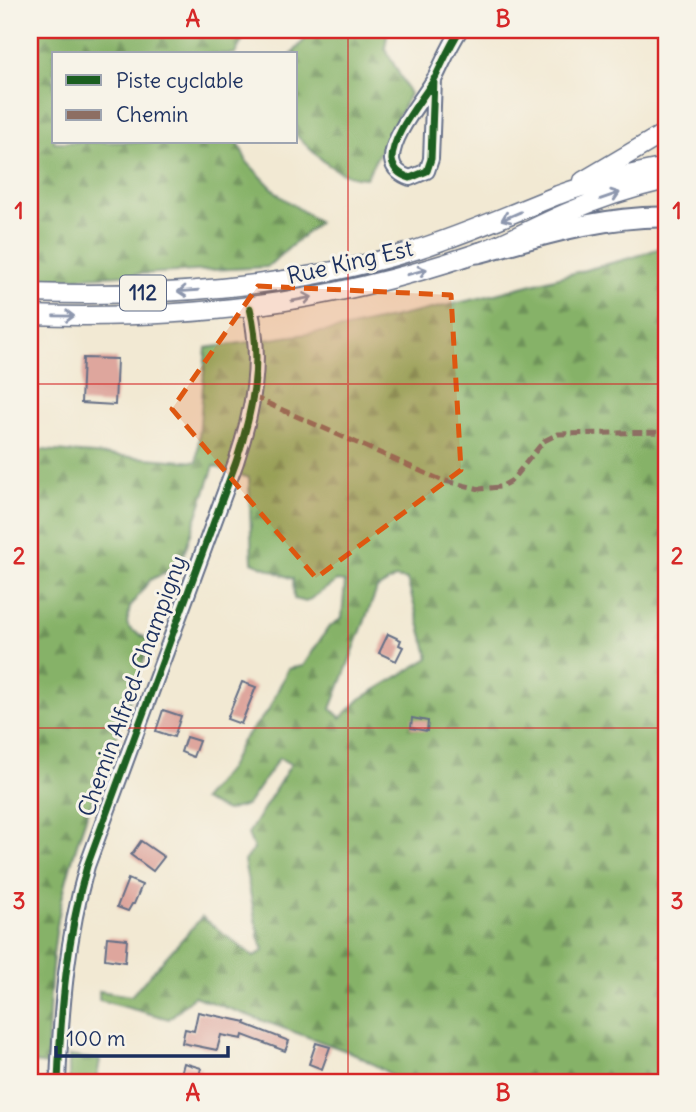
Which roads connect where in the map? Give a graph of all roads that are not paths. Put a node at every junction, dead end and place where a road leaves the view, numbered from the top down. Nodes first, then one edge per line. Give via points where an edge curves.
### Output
1 (460, 30) edge
2 (434, 79) junction
3 (666, 132) edge
4 (666, 166) edge
5 (666, 180) edge
6 (559, 195) junction
7 (666, 216) edge
8 (478, 253) junction
9 (30, 293) edge
10 (250, 308) junction
11 (30, 315) edge
12 (58, 1082) edge

1 - 2 street
2 - 2 street via 404,125 392,155 394,167 410,178 427,171 430,159
3 - 6 main road
4 - 6 main road, Rue King Est / 112
8 -> 5 main road, Rue King Est / 112 via 583,206
6 -> 9 main road, Rue King Est / 112 via 421,248 293,279 162,293
7 - 8 highway via 587,224
10 -> 8 main road, Rue King Est / 112 via 369,285
11 -> 10 main road, Rue King Est / 112 via 139,316
10 - 12 street, Chemin Alfred-Champigny via 257,355 250,415 87,866 69,953

